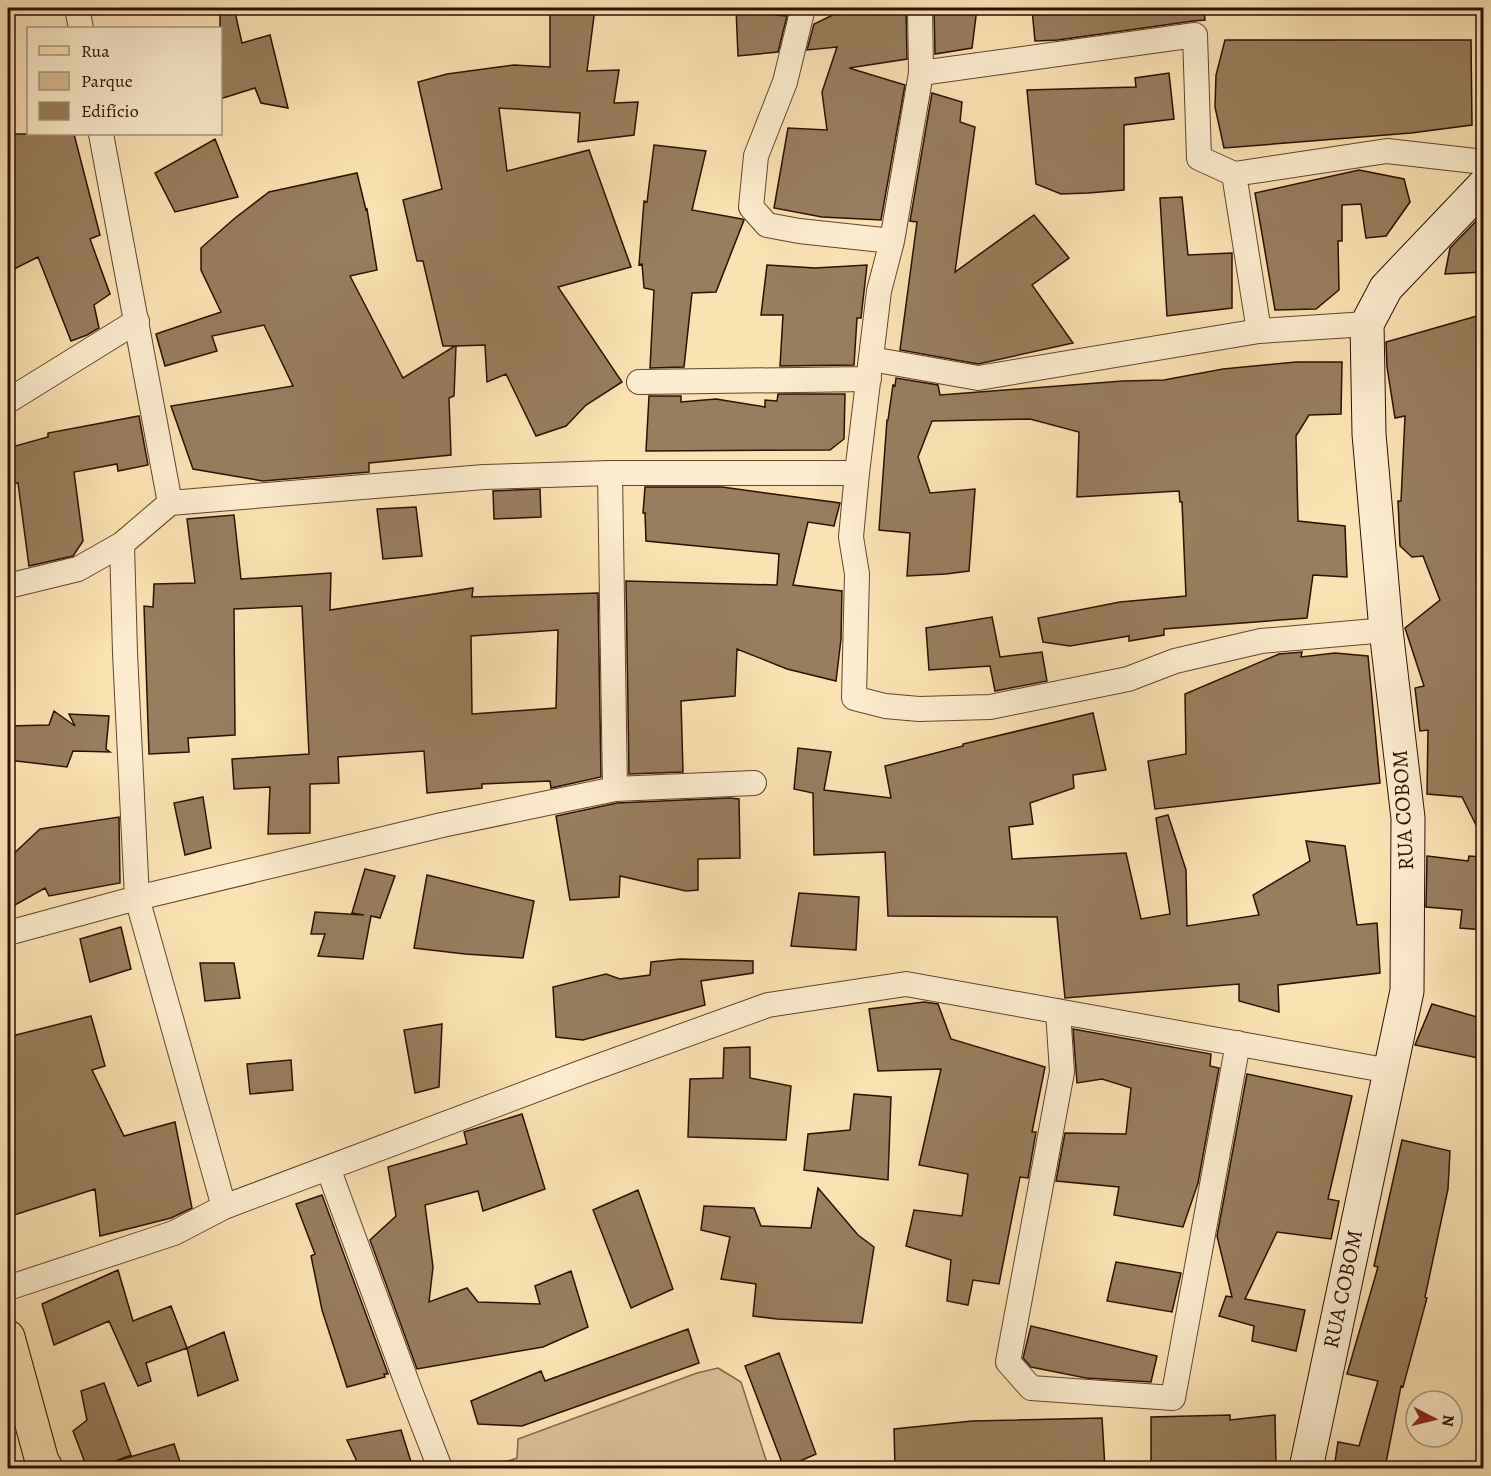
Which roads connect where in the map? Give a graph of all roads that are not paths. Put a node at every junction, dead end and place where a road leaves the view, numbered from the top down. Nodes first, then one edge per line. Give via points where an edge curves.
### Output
1 (77, 8) edge
2 (803, 8) edge
3 (920, 8) edge
4 (81, 27) edge
5 (921, 72) junction
6 (101, 135) edge
7 (1484, 162) edge
8 (1234, 174) junction
9 (1484, 185) edge
10 (892, 241) junction
11 (137, 321) junction
12 (1367, 324) junction
13 (1259, 331) junction
14 (870, 369) junction
15 (639, 382) dead end
16 (8, 401) edge
17 (610, 473) junction
18 (857, 473) junction
19 (170, 504) junction
20 (122, 544) junction
21 (8, 586) edge
22 (1386, 630) junction
23 (754, 783) dead end
24 (615, 789) junction
25 (137, 898) junction
26 (8, 933) edge
27 (1058, 1011) junction
28 (1238, 1043) junction
29 (1390, 1071) junction
30 (328, 1168) junction
31 (225, 1207) junction
32 (8, 1288) edge
33 (8, 1337) edge
34 (46, 1468) edge
35 (440, 1468) edge
36 (1306, 1468) edge

1 - 4 street
2 - 10 street via 785,82 756,156 751,207 767,225
3 - 5 street
5 - 8 street via 1195,35 1199,158
5 - 10 street
6 - 11 street
7 - 8 street via 1387,151
8 - 13 street
9 - 12 street, RUA COBOM via 1386,288
10 - 14 street via 879,291
11 - 16 street
11 - 19 street
12 - 13 street
12 - 22 street, RUA COBOM via 1369,434
13 - 14 street via 978,378
14 - 15 street
14 - 18 street
17 - 18 street
17 - 19 street via 484,477
17 - 24 street
18 - 22 street via 851,537 857,574 854,698 919,709 990,707 1128,679 1175,661 1261,641
19 - 20 street
20 - 21 street via 78,569
20 - 25 street
22 - 29 street, RUA COBOM via 1407,818 1407,991
23 - 24 street
24 - 25 street via 442,825
25 - 26 street
25 - 31 street
27 - 28 street
27 - 28 street via 1062,1072 1008,1362 1031,1388 1173,1398
27 - 30 street via 906,984 768,1005
28 - 29 street
29 - 36 street, RUA COBOM
30 - 31 street
30 - 35 street
31 - 32 street via 174,1233
33 - 34 main road

